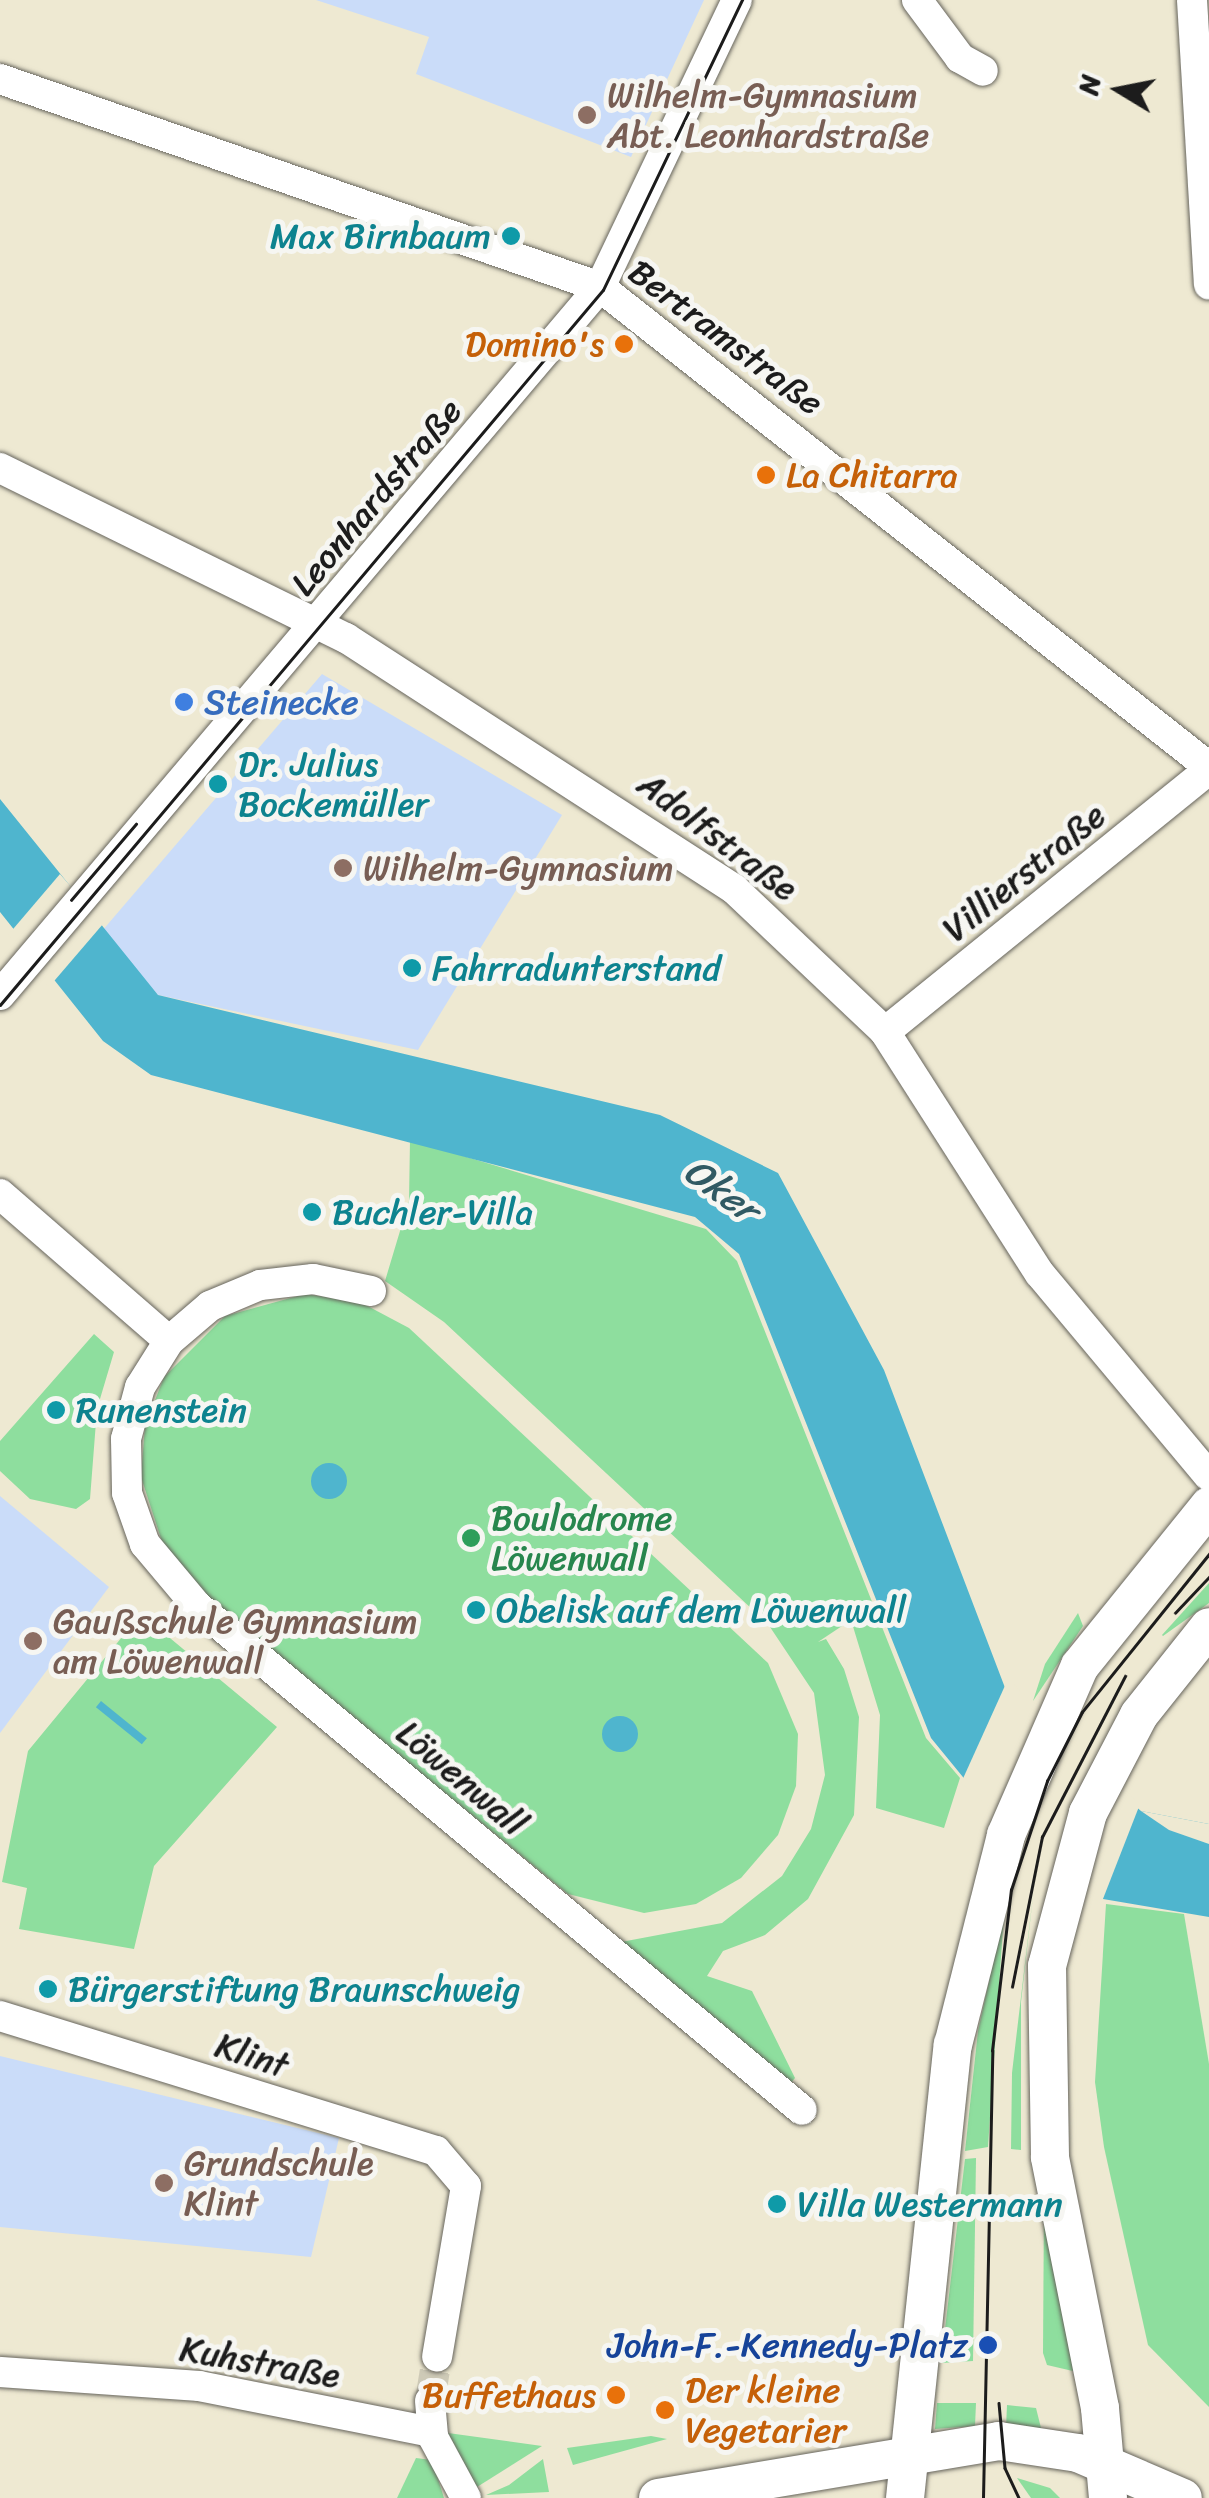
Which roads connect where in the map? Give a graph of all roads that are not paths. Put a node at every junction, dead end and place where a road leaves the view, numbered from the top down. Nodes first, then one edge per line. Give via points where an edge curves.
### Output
1 (736, 0) edge
2 (917, 0) edge
3 (1192, 0) edge
4 (983, 70) dead end
5 (0, 79) edge
6 (1209, 284) edge
7 (600, 288) junction
8 (0, 468) edge
9 (319, 622) junction
10 (1209, 768) edge
11 (5, 989) edge
12 (885, 1032) junction
13 (0, 1194) edge
14 (370, 1291) dead end
15 (169, 1341) junction
16 (1209, 1476) edge
17 (1209, 1506) edge
18 (1209, 1627) edge
19 (0, 2016) edge
20 (802, 2110) dead end
21 (437, 2357) tunnel mouth
22 (0, 2372) edge
23 (430, 2401) tunnel mouth
24 (432, 2432) junction
25 (912, 2449) junction
26 (1107, 2481) edge
27 (466, 2498) edge
28 (658, 2498) edge
29 (905, 2498) edge
30 (1184, 2498) edge

1 - 7 street, Leonhardstraße
2 - 4 street via 960,58
3 - 6 street
5 - 7 street, Bertramstraße
7 - 9 street, Leonhardstraße
7 - 10 street, Bertramstraße
8 - 9 street, Adolfstraße
9 - 11 street, Leonhardstraße
9 - 12 street, Adolfstraße via 678,847 778,927
10 - 12 street, Villierstraße
12 - 16 street, Adolfstraße via 1040,1274
13 - 15 street
14 - 15 street, Löwenwall via 313,1279 260,1285 210,1306
15 - 20 street, Löwenwall via 135,1400 124,1466 134,1519 159,1567
17 - 25 main road via 1121,1609 1054,1720 999,1856 953,2045
18 - 26 main road via 1148,1702 1110,1770 1062,1897 1045,1991 1045,2105
19 - 21 street, Klint via 436,2151 466,2186
22 - 24 street, Kuhstraße via 199,2386
23 - 24 street
24 - 27 street
25 - 26 main road via 1002,2441
25 - 28 main road
25 - 29 main road
26 - 30 main road

